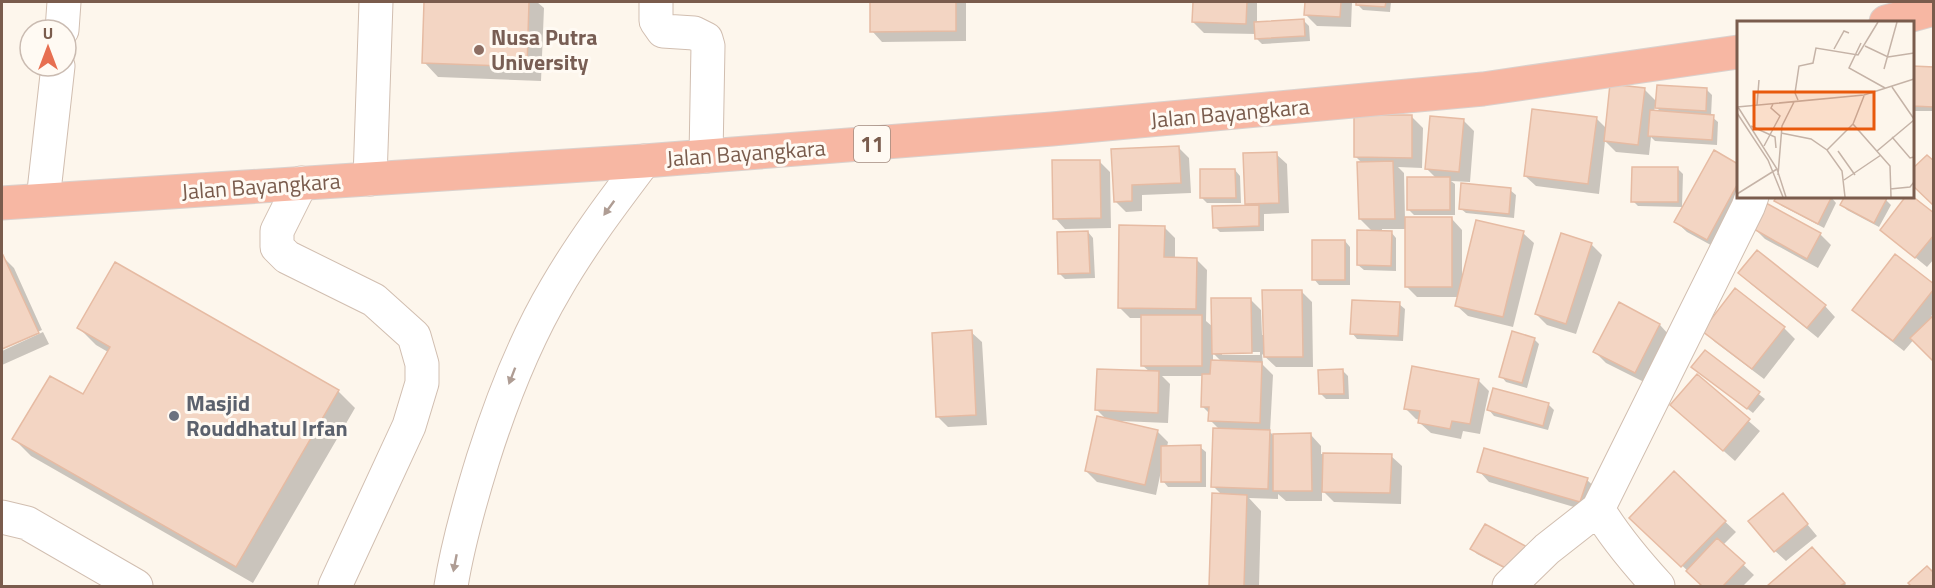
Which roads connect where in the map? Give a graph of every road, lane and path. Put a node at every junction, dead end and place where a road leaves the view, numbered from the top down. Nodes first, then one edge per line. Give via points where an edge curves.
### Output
1 (64, 2) edge
2 (376, 2) edge
3 (656, 2) edge
4 (1934, 9) edge
5 (63, 18) edge
6 (1890, 21) edge
7 (1737, 52) edge
8 (57, 78) edge
9 (706, 156) junction
10 (644, 161) junction
11 (370, 179) junction
12 (301, 183) junction
13 (1751, 198) edge
14 (43, 200) junction
15 (2, 203) edge
16 (1598, 509) junction
17 (2, 517) edge
18 (136, 586) edge
19 (335, 586) edge
20 (451, 586) edge
21 (1509, 586) edge
22 (1658, 586) edge

1 - 5 street
2 - 11 street
3 - 9 street via 656,21 663,31 694,33 706,39
4 - 6 highway
7 - 9 highway, Jalan Bayangkara / 11 via 1483,89 1385,99
8 - 14 street
9 - 10 highway, Jalan Bayangkara / 11
10 - 11 highway, Jalan Bayangkara / 11
10 -> 20 street via 580,248 518,358 472,493
11 - 12 highway, Jalan Bayangkara / 11
12 - 14 highway, Jalan Bayangkara / 11
12 - 19 street via 277,231 277,247 288,257 374,300 414,336 422,364 422,383 409,426
13 - 16 street
14 - 15 highway, Jalan Bayangkara / 11
16 - 21 street via 1546,549
16 - 22 street
17 - 18 street via 27,523

